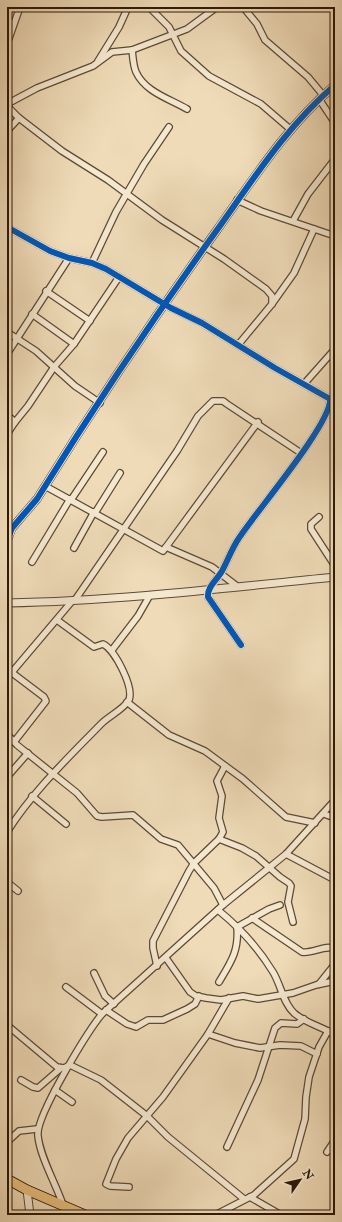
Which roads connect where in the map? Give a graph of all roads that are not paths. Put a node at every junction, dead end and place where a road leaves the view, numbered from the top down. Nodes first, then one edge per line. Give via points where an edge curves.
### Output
1 (20, 7) edge
2 (128, 7) edge
3 (149, 7) edge
4 (217, 7) edge
5 (243, 7) edge
6 (174, 34) junction
7 (7, 44) edge
8 (132, 50) junction
9 (97, 63) junction
10 (335, 85) edge
11 (321, 97) junction
12 (7, 105) edge
13 (187, 109) dead end
14 (19, 118) junction
15 (335, 123) edge
16 (169, 127) dead end
17 (290, 129) junction
18 (7, 131) edge
19 (335, 159) edge
20 (126, 194) junction
21 (237, 200) junction
22 (293, 222) junction
23 (7, 227) edge
24 (314, 229) junction
25 (335, 236) edge
26 (204, 247) junction
27 (69, 258) junction
28 (92, 262) junction
29 (119, 277) junction
30 (46, 291) junction
31 (164, 303) junction
32 (272, 304) junction
33 (32, 314) junction
34 (90, 321) junction
35 (7, 332) edge
36 (16, 339) junction
37 (74, 344) junction
38 (238, 345) junction
39 (335, 348) edge
40 (7, 354) edge
41 (54, 367) junction
42 (304, 384) junction
43 (333, 397) edge
44 (100, 402) junction
45 (7, 416) edge
46 (15, 422) junction
47 (258, 422) junction
48 (7, 434) edge
49 (103, 452) dead end
50 (301, 453) junction
51 (120, 473) dead end
52 (45, 486) junction
53 (70, 500) junction
54 (94, 513) junction
55 (319, 517) dead end
56 (123, 529) junction
57 (7, 541) edge
58 (166, 547) junction
59 (74, 548) dead end
60 (32, 562) dead end
61 (335, 566) edge
62 (221, 573) junction
63 (335, 577) edge
64 (238, 587) junction
65 (209, 589) junction
66 (150, 595) junction
67 (74, 600) junction
68 (7, 603) edge
69 (57, 620) junction
70 (241, 646) dead end
71 (112, 650) junction
72 (11, 672) junction
73 (7, 678) edge
74 (127, 702) junction
75 (7, 734) edge
76 (14, 742) junction
77 (28, 753) junction
78 (225, 766) junction
79 (53, 772) junction
80 (7, 778) edge
81 (32, 796) junction
82 (335, 800) edge
83 (324, 814) junction
84 (335, 818) edge
85 (315, 823) junction
86 (66, 824) dead end
87 (7, 832) edge
88 (219, 839) junction
89 (286, 854) junction
90 (194, 864) junction
91 (269, 868) junction
92 (335, 880) edge
93 (7, 882) edge
94 (18, 890) dead end
95 (223, 905) junction
96 (280, 905) dead end
97 (218, 910) junction
98 (252, 918) junction
99 (293, 922) dead end
100 (237, 927) junction
101 (335, 949) edge
102 (166, 958) junction
103 (335, 964) edge
104 (157, 966) junction
105 (94, 973) dead end
106 (335, 981) edge
107 (219, 982) dead end
108 (319, 984) junction
109 (66, 987) dead end
110 (284, 995) junction
111 (199, 996) junction
112 (229, 998) junction
113 (114, 1004) junction
114 (104, 1012) junction
115 (304, 1019) junction
116 (7, 1025) edge
117 (328, 1031) junction
118 (208, 1034) junction
119 (335, 1035) edge
120 (268, 1047) junction
121 (317, 1054) junction
122 (70, 1065) junction
123 (62, 1068) junction
124 (21, 1080) dead end
125 (55, 1090) junction
126 (72, 1102) dead end
127 (147, 1116) junction
128 (37, 1129) junction
129 (335, 1140) edge
130 (7, 1142) edge
131 (227, 1147) dead end
132 (327, 1152) dead end
133 (7, 1179) edge
134 (129, 1187) dead end
135 (27, 1190) junction
136 (247, 1198) junction
137 (62, 1205) junction
138 (30, 1215) edge
139 (85, 1215) edge
140 (215, 1215) edge
141 (281, 1215) edge

1 - 7 street
2 - 9 street
3 - 6 street
4 - 6 street via 187,29
5 - 11 street via 257,24 265,40 308,77
6 - 8 street
6 - 17 street via 181,50 209,76 261,104
8 - 9 street via 112,52
8 - 13 street via 136,71 145,83 153,91
9 - 12 street via 37,88
10 - 11 street
11 - 15 street
11 - 17 street
12 - 14 street
14 - 18 street
14 - 20 street
16 - 20 street
17 - 21 street
19 - 22 street via 308,194
20 - 26 street
20 - 28 street
21 - 22 street
21 - 26 street
22 - 24 street
23 - 27 street via 32,242
24 - 25 street
24 - 32 street via 294,273
26 - 31 street
26 - 32 street via 266,289 272,296
27 - 28 street
27 - 30 street
28 - 29 street
29 - 31 street
29 - 34 street
30 - 33 street
30 - 34 street
31 - 38 street
31 - 44 street
32 - 38 street
33 - 36 street
33 - 37 street
34 - 37 street
35 - 36 street
36 - 40 street
36 - 41 street via 36,351
37 - 41 street
38 - 42 street
39 - 42 street
41 - 44 street via 79,389
41 - 46 street
42 - 43 street
43 - 50 street via 320,425
44 - 52 street
45 - 46 street
46 - 48 street
47 - 50 street
47 - 56 street via 223,401 213,401 209,404 198,416
47 - 58 street
49 - 53 street
50 - 62 street via 238,539
51 - 54 street
52 - 53 street
52 - 57 street via 12,528
53 - 54 street
53 - 60 street
54 - 56 street
54 - 59 street
55 - 61 street via 311,524 311,529
56 - 58 street via 163,551
56 - 67 street
58 - 62 street
62 - 64 street
62 - 65 street
63 - 64 street
64 - 65 street
65 - 66 street
65 - 70 street via 208,597
66 - 67 street
66 - 71 street via 138,616
67 - 68 street
67 - 69 street
69 - 71 street via 94,647 103,644
69 - 72 street
71 - 74 street via 120,663 128,687 130,697
72 - 73 street
72 - 76 street via 44,697 46,702
74 - 78 street via 169,736 205,751
74 - 79 street via 104,721
75 - 76 street
76 - 77 street
77 - 79 street
77 - 80 street
78 - 85 street via 257,790 286,817
78 - 88 street via 217,782 222,796 219,818 223,832
79 - 81 street
79 - 90 street via 77,793 97,816 133,814 162,839 177,844
81 - 86 street
81 - 87 street
82 - 83 street
83 - 84 street
83 - 85 street
85 - 89 street
88 - 90 street
88 - 91 street via 242,848
89 - 91 street
89 - 92 street
90 - 95 street via 214,888
90 - 104 street via 153,941
91 - 95 street
91 - 99 street via 290,884 288,902
93 - 94 street
95 - 97 street
96 - 98 street
97 - 100 street
97 - 102 street
98 - 100 street
98 - 101 street via 302,952
100 - 107 street via 238,943 235,954
100 - 110 street via 270,966
102 - 104 street
102 - 111 street via 190,992
103 - 108 street
104 - 113 street
105 - 113 street via 105,996
106 - 108 street
108 - 110 street
109 - 114 street
110 - 112 street via 258,999 243,996
110 - 115 street via 291,1010
111 - 112 street via 217,1000
111 - 114 street via 195,1004 187,1010 163,1020 148,1020 136,1027
112 - 118 street
113 - 114 street
114 - 122 street via 88,1033
115 - 117 street
115 - 120 street via 295,1025 279,1024
116 - 123 street
117 - 119 street
117 - 121 street
118 - 120 street via 246,1046
118 - 127 street
120 - 121 street via 298,1046
120 - 131 street via 258,1080
121 - 136 street via 307,1088 305,1119 294,1159
122 - 123 street
122 - 125 street
122 - 127 street via 101,1080
123 - 124 street via 38,1088 33,1088
125 - 126 street
125 - 128 street
127 - 134 street via 128,1138 106,1183 110,1186
127 - 136 street via 168,1137
128 - 130 street via 19,1131
128 - 137 street via 40,1145
129 - 132 street
133 - 135 highway
135 - 137 highway
135 - 138 street
136 - 140 street
136 - 141 street
137 - 139 highway

